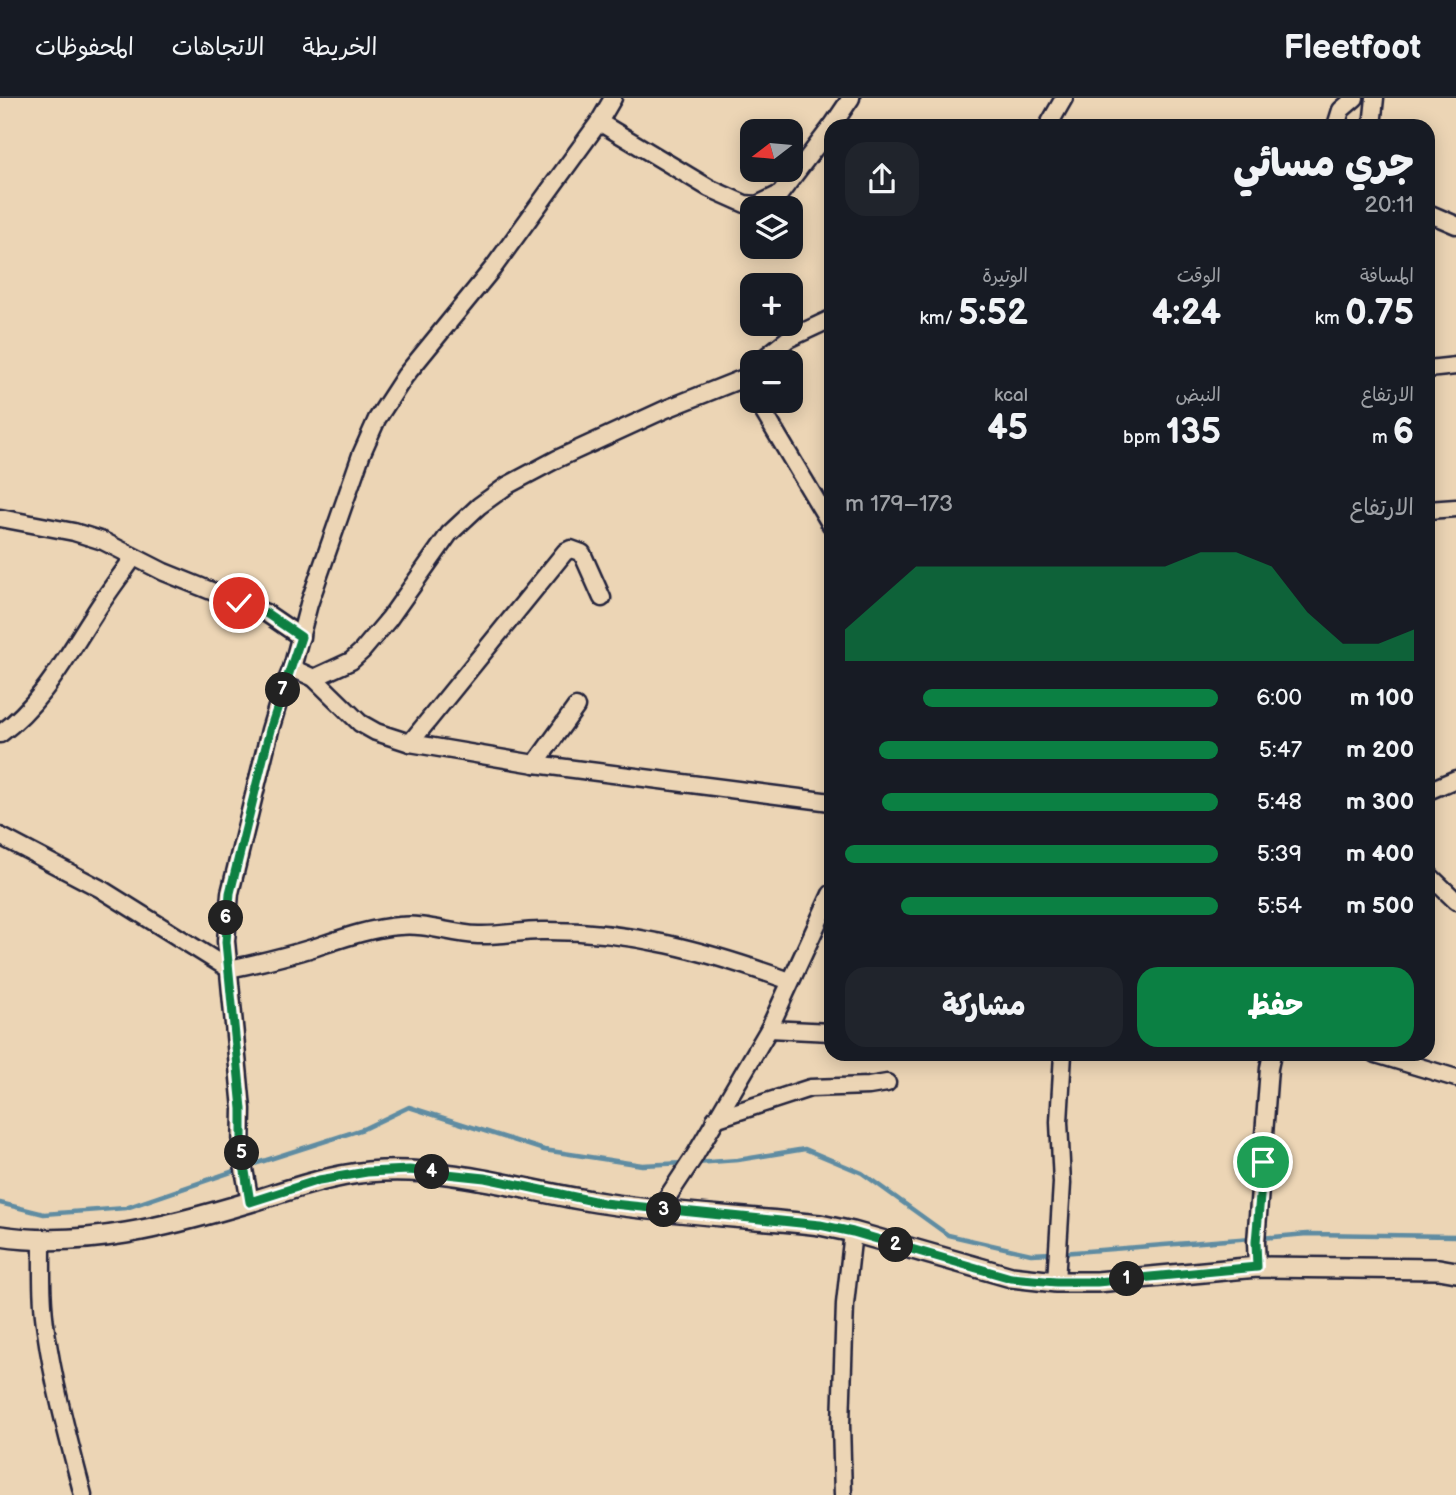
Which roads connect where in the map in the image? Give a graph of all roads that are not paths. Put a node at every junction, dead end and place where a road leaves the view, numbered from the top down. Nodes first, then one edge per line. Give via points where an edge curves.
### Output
1 (613, 98) edge
2 (851, 98) edge
3 (1064, 98) edge
4 (1355, 98) edge
5 (1375, 98) edge
6 (837, 119) edge
7 (1052, 119) edge
8 (1339, 119) edge
9 (1373, 119) edge
10 (599, 122) junction
11 (824, 136) edge
12 (1435, 216) edge
13 (1456, 225) edge
14 (824, 322) edge
15 (774, 350) edge
16 (1456, 366) edge
17 (1435, 368) edge
18 (740, 383) edge
19 (764, 413) edge
20 (1456, 508) edge
21 (1435, 510) edge
22 (824, 513) edge
23 (0, 518) edge
24 (133, 558) junction
25 (602, 598) dead end
26 (301, 637) junction
27 (292, 668) junction
28 (314, 678) junction
29 (576, 707) dead end
30 (0, 734) edge
31 (410, 743) junction
32 (536, 764) junction
33 (1456, 779) edge
34 (1435, 788) edge
35 (824, 801) edge
36 (0, 836) edge
37 (1435, 881) edge
38 (1456, 901) edge
39 (824, 909) edge
40 (229, 969) junction
41 (790, 981) junction
42 (769, 1030) junction
43 (824, 1032) edge
44 (1063, 1061) edge
45 (1270, 1061) edge
46 (1399, 1061) edge
47 (1456, 1078) edge
48 (887, 1083) dead end
49 (715, 1119) junction
50 (250, 1202) junction
51 (659, 1210) junction
52 (853, 1232) junction
53 (0, 1236) edge
54 (42, 1239) junction
55 (1257, 1267) junction
56 (1456, 1272) edge
57 (1056, 1282) junction
58 (83, 1495) edge
59 (843, 1495) edge

1 - 10 street
2 - 6 street
3 - 7 street
4 - 8 street
5 - 9 street
10 - 11 street via 709,188 758,205 780,194
10 - 26 street via 377,419 343,503
12 - 13 street
14 - 15 street
16 - 17 street
18 - 28 street via 666,409 508,485 449,534 389,619 351,662
19 - 22 street
20 - 21 street
23 - 24 street via 74,531
24 - 26 street via 266,613
24 - 30 street via 48,686
25 - 31 street via 582,553 565,552
26 - 27 street
27 - 28 street
27 - 40 street via 270,730 230,893 226,918
28 - 31 street via 360,723
29 - 32 street
31 - 32 street
32 - 35 street
33 - 34 street
36 - 40 street via 101,889
37 - 38 street
39 - 41 street
40 - 41 street via 356,934 413,925 465,935 540,931 680,945
40 - 50 street via 242,1153
41 - 42 street
42 - 43 street
42 - 49 street
44 - 57 street
45 - 55 street
46 - 47 street
48 - 49 street via 810,1088
49 - 51 street
50 - 51 street via 319,1180 409,1170 485,1178
50 - 54 street via 114,1235
51 - 52 street
52 - 57 street via 1011,1278
52 - 59 street via 846,1291
53 - 54 street
54 - 58 street via 46,1330
55 - 56 street
55 - 57 street

